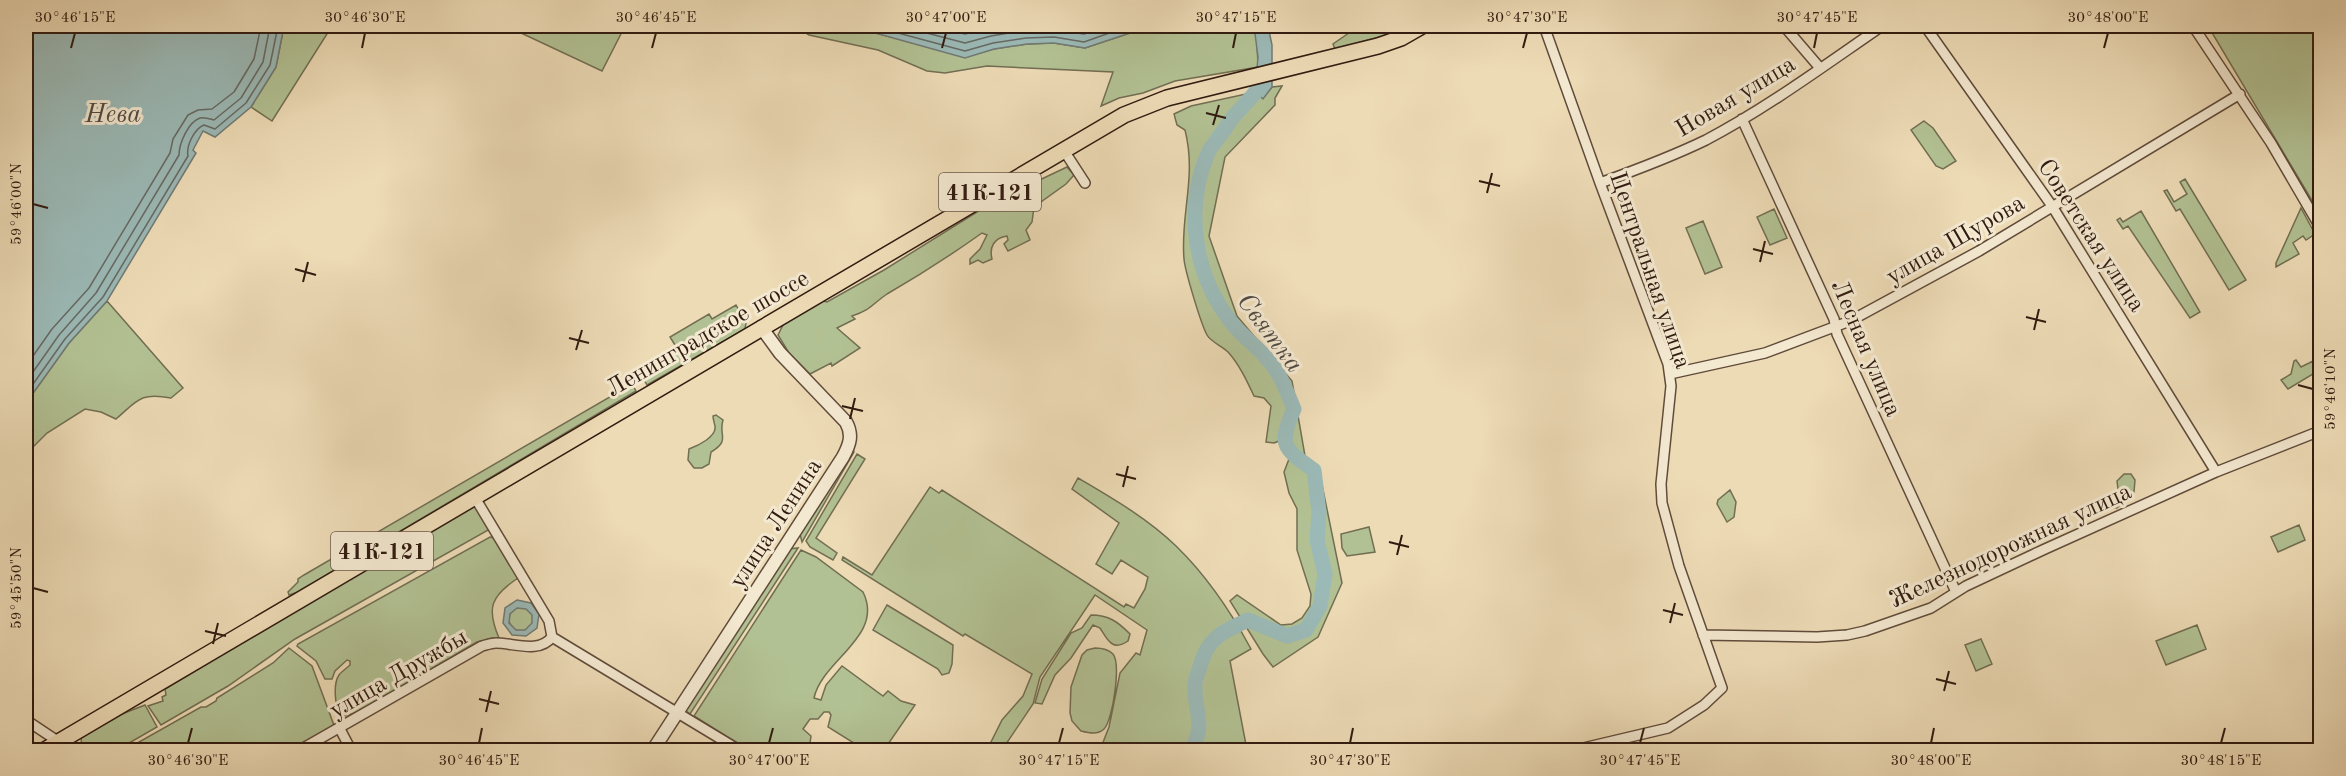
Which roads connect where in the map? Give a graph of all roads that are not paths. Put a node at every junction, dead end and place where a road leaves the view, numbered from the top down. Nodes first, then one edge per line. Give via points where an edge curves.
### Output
1 (1422, 26) edge
2 (1544, 26) edge
3 (1784, 26) edge
4 (1882, 26) edge
5 (1925, 26) edge
6 (2193, 26) edge
7 (1820, 68) junction
8 (2240, 94) junction
9 (1742, 119) junction
10 (1063, 149) junction
11 (1085, 183) dead end
12 (1600, 183) junction
13 (2052, 206) junction
14 (2320, 227) edge
15 (1835, 326) junction
16 (761, 327) junction
17 (1670, 374) junction
18 (2320, 431) edge
19 (2216, 472) junction
20 (474, 496) junction
21 (1956, 592) junction
22 (1703, 635) junction
23 (552, 637) junction
24 (677, 712) junction
25 (26, 720) edge
26 (340, 729) junction
27 (63, 746) edge
28 (45, 750) edge
29 (300, 750) edge
30 (351, 750) edge
31 (653, 750) edge
32 (739, 750) edge
33 (1575, 750) edge

1 - 10 main road, Ленинградское шоссе / 41К-121 via 1378,46 1167,98 1124,115
2 - 12 street, Центральная улица
3 - 7 street
4 - 7 street, Новая улица
5 - 13 street, Советская улица
6 - 8 street
7 - 9 street, Новая улица
8 - 13 street, улица Щурова
8 - 14 street
9 - 12 street, Новая улица via 1675,155
9 - 15 street, Лесная улица
10 - 11 street
10 - 16 main road, Ленинградское шоссе / 41К-121
12 - 17 street, Центральная улица
13 - 15 street, улица Щурова via 1979,251
13 - 19 street, Советская улица
15 - 17 street, улица Щурова via 1765,353
15 - 21 street, Лесная улица
16 - 20 main road, Ленинградское шоссе / 41К-121
16 - 24 street, улица Ленина via 780,353 846,422 850,440 843,457
17 - 22 street, Центральная улица via 1661,493 1679,566
18 - 19 street, Железнодорожная улица
19 - 21 street, Железнодорожная улица
20 - 23 street via 549,621
20 - 27 main road, Ленинградское шоссе / 41К-121
21 - 22 street, Железнодорожная улица via 1931,608 1847,635
22 - 33 street, Центральная улица via 1722,688 1704,705 1668,728
23 - 24 street
23 - 26 street, улица Дружбы via 548,643 536,646 482,646
24 - 31 street, улица Ленина
24 - 32 street
25 - 27 street
26 - 29 street, улица Дружбы
26 - 30 street
27 - 28 main road, Ленинградское шоссе / 41К-121

